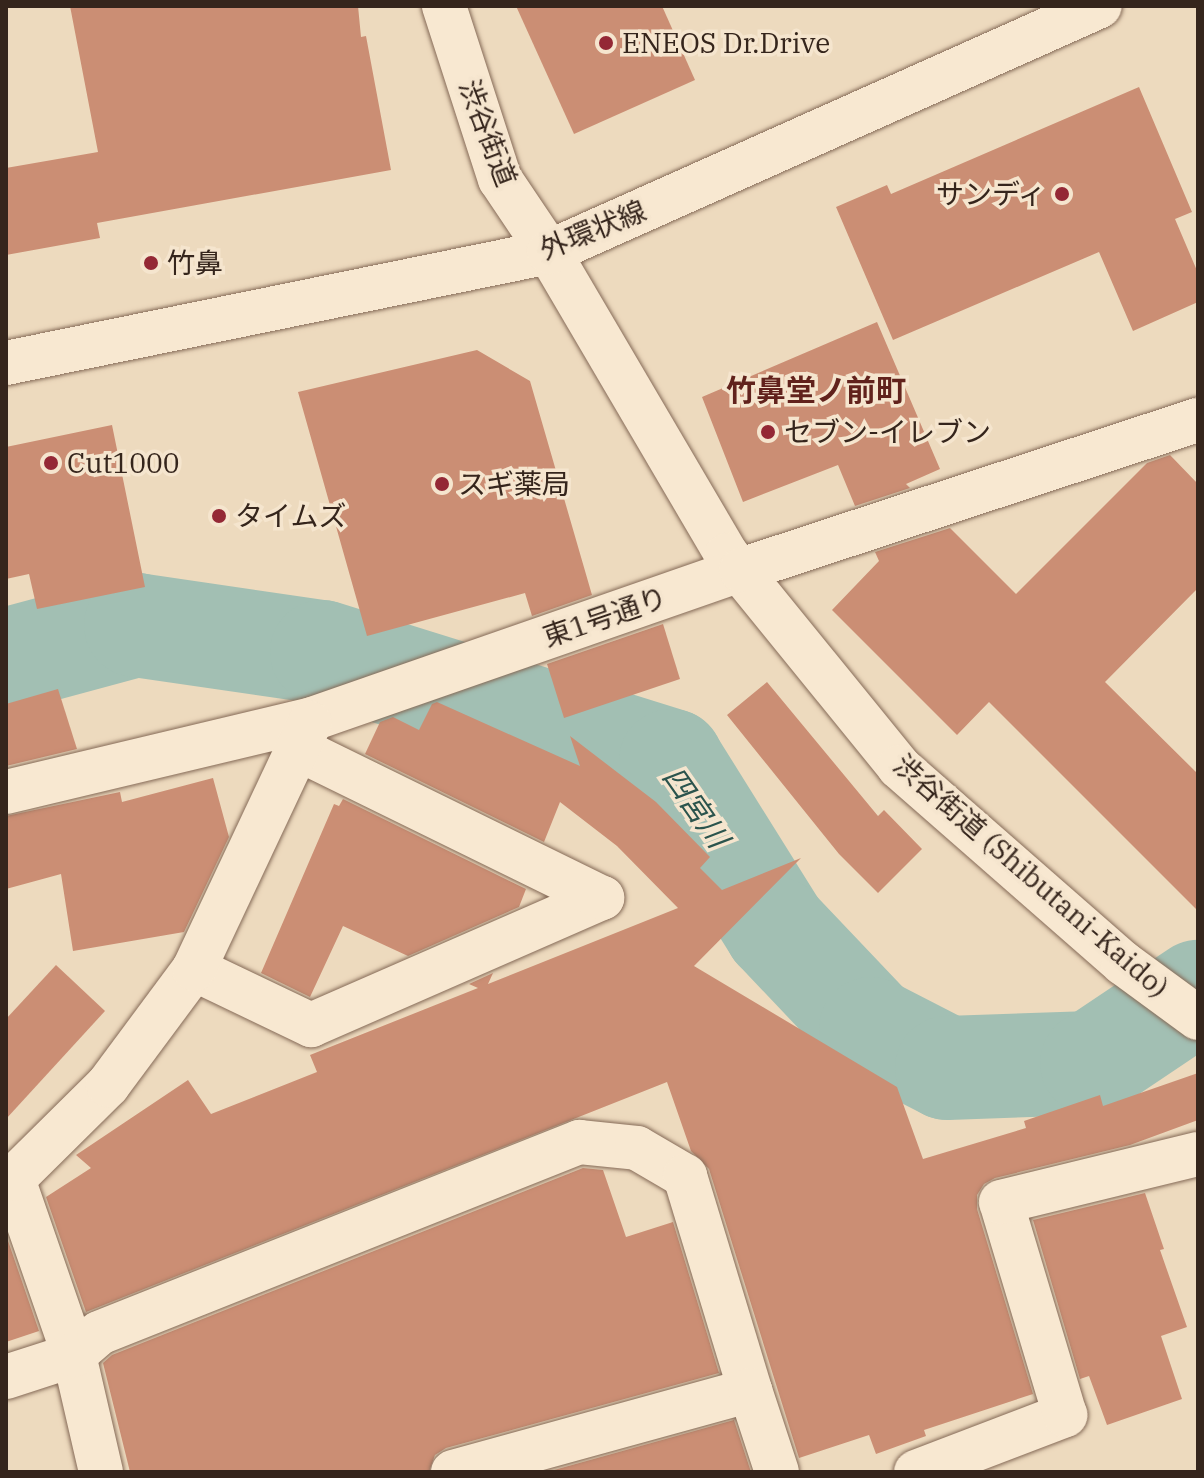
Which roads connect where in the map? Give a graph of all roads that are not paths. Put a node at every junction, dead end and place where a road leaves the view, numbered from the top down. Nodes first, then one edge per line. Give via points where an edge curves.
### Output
1 (444, 6) edge
2 (1100, 6) edge
3 (549, 252) junction
4 (6, 363) edge
5 (1198, 420) edge
6 (741, 570) junction
7 (305, 734) junction
8 (6, 792) edge
9 (194, 969) junction
10 (1198, 1018) edge
11 (1198, 1154) edge
12 (10, 1181) edge
13 (74, 1355) junction
14 (6, 1377) edge
15 (750, 1390) junction
16 (101, 1472) edge
17 (453, 1472) edge
18 (777, 1472) edge
19 (916, 1472) edge

1 - 3 street, 渋谷街道 via 500,179
2 - 3 street, 外環状線
3 - 4 street, 外環状線
3 - 6 street, 渋谷街道 (Shibutani-Kaido) via 727,555
5 - 6 street, 東1号通り
6 - 7 street, 東1号通り
6 - 10 street, 渋谷街道 (Shibutani-Kaido) via 899,767 1123,963
7 - 8 street, 東1号通り
7 - 9 street
7 - 9 street via 602,898 311,1025
9 - 12 street via 108,1085
11 - 19 street via 1001,1202 1065,1415
12 - 13 street
13 - 14 street
13 - 15 street via 99,1333 579,1142 637,1148 685,1176
13 - 16 street
15 - 17 street
15 - 18 street

